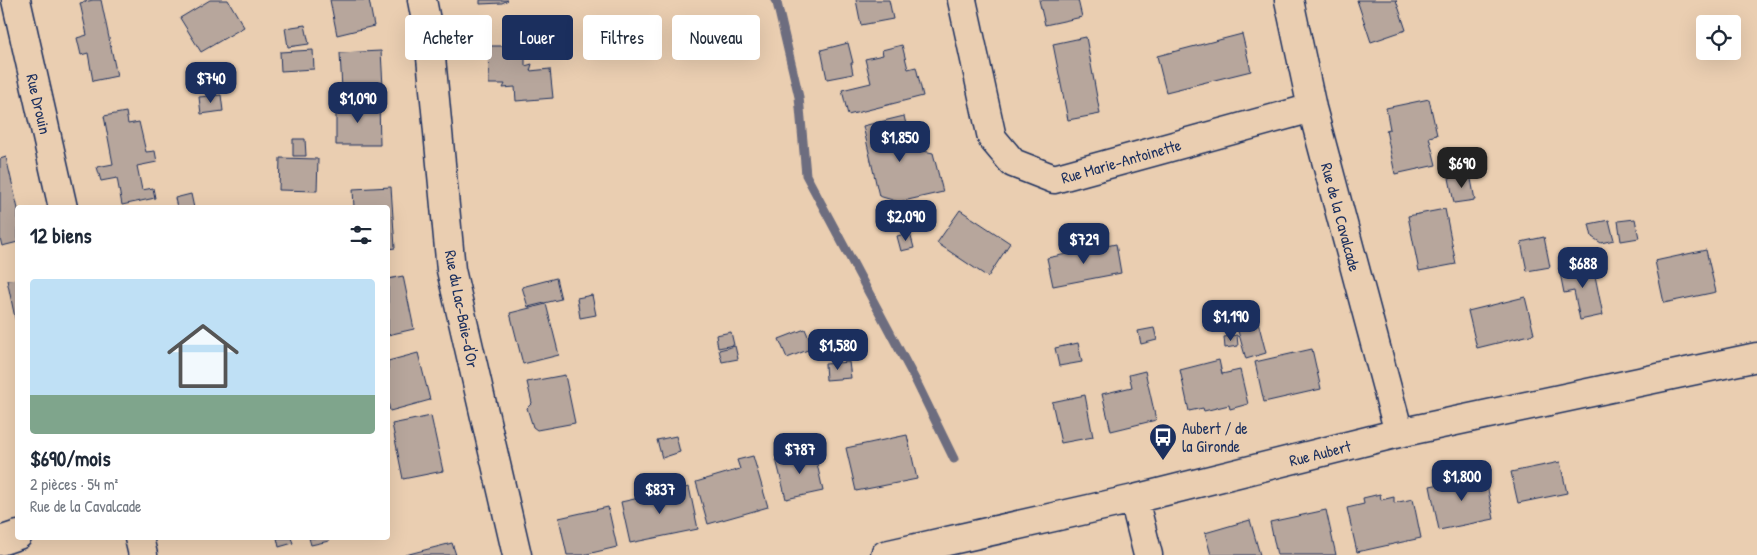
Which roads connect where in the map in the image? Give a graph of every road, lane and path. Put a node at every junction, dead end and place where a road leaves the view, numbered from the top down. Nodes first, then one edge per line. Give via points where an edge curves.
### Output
1 (16, 0) edge
2 (422, 0) edge
3 (962, 0) edge
4 (1289, 0) edge
5 (1312, 108) junction
6 (62, 205) edge
7 (1757, 357) edge
8 (1399, 433) junction
9 (1134, 499) junction
10 (15, 536) edge
11 (139, 540) edge
12 (0, 541) edge
13 (143, 555) edge
14 (517, 555) edge
15 (885, 555) edge
16 (1148, 555) edge

1 - 6 street, Rue Drouin
2 - 14 street, Rue du Lac-Baie-d'Or via 430,36 451,270
3 - 5 street, Rue Marie-Antoinette via 992,138 1013,163 1054,179
4 - 5 street, Rue de la Cavalcade
5 - 8 street, Rue de la Cavalcade
7 - 8 street, Rue Aubert
8 - 9 street, Rue Aubert
9 - 15 street, Rue Aubert
9 - 16 street
10 - 12 street
11 - 13 street

